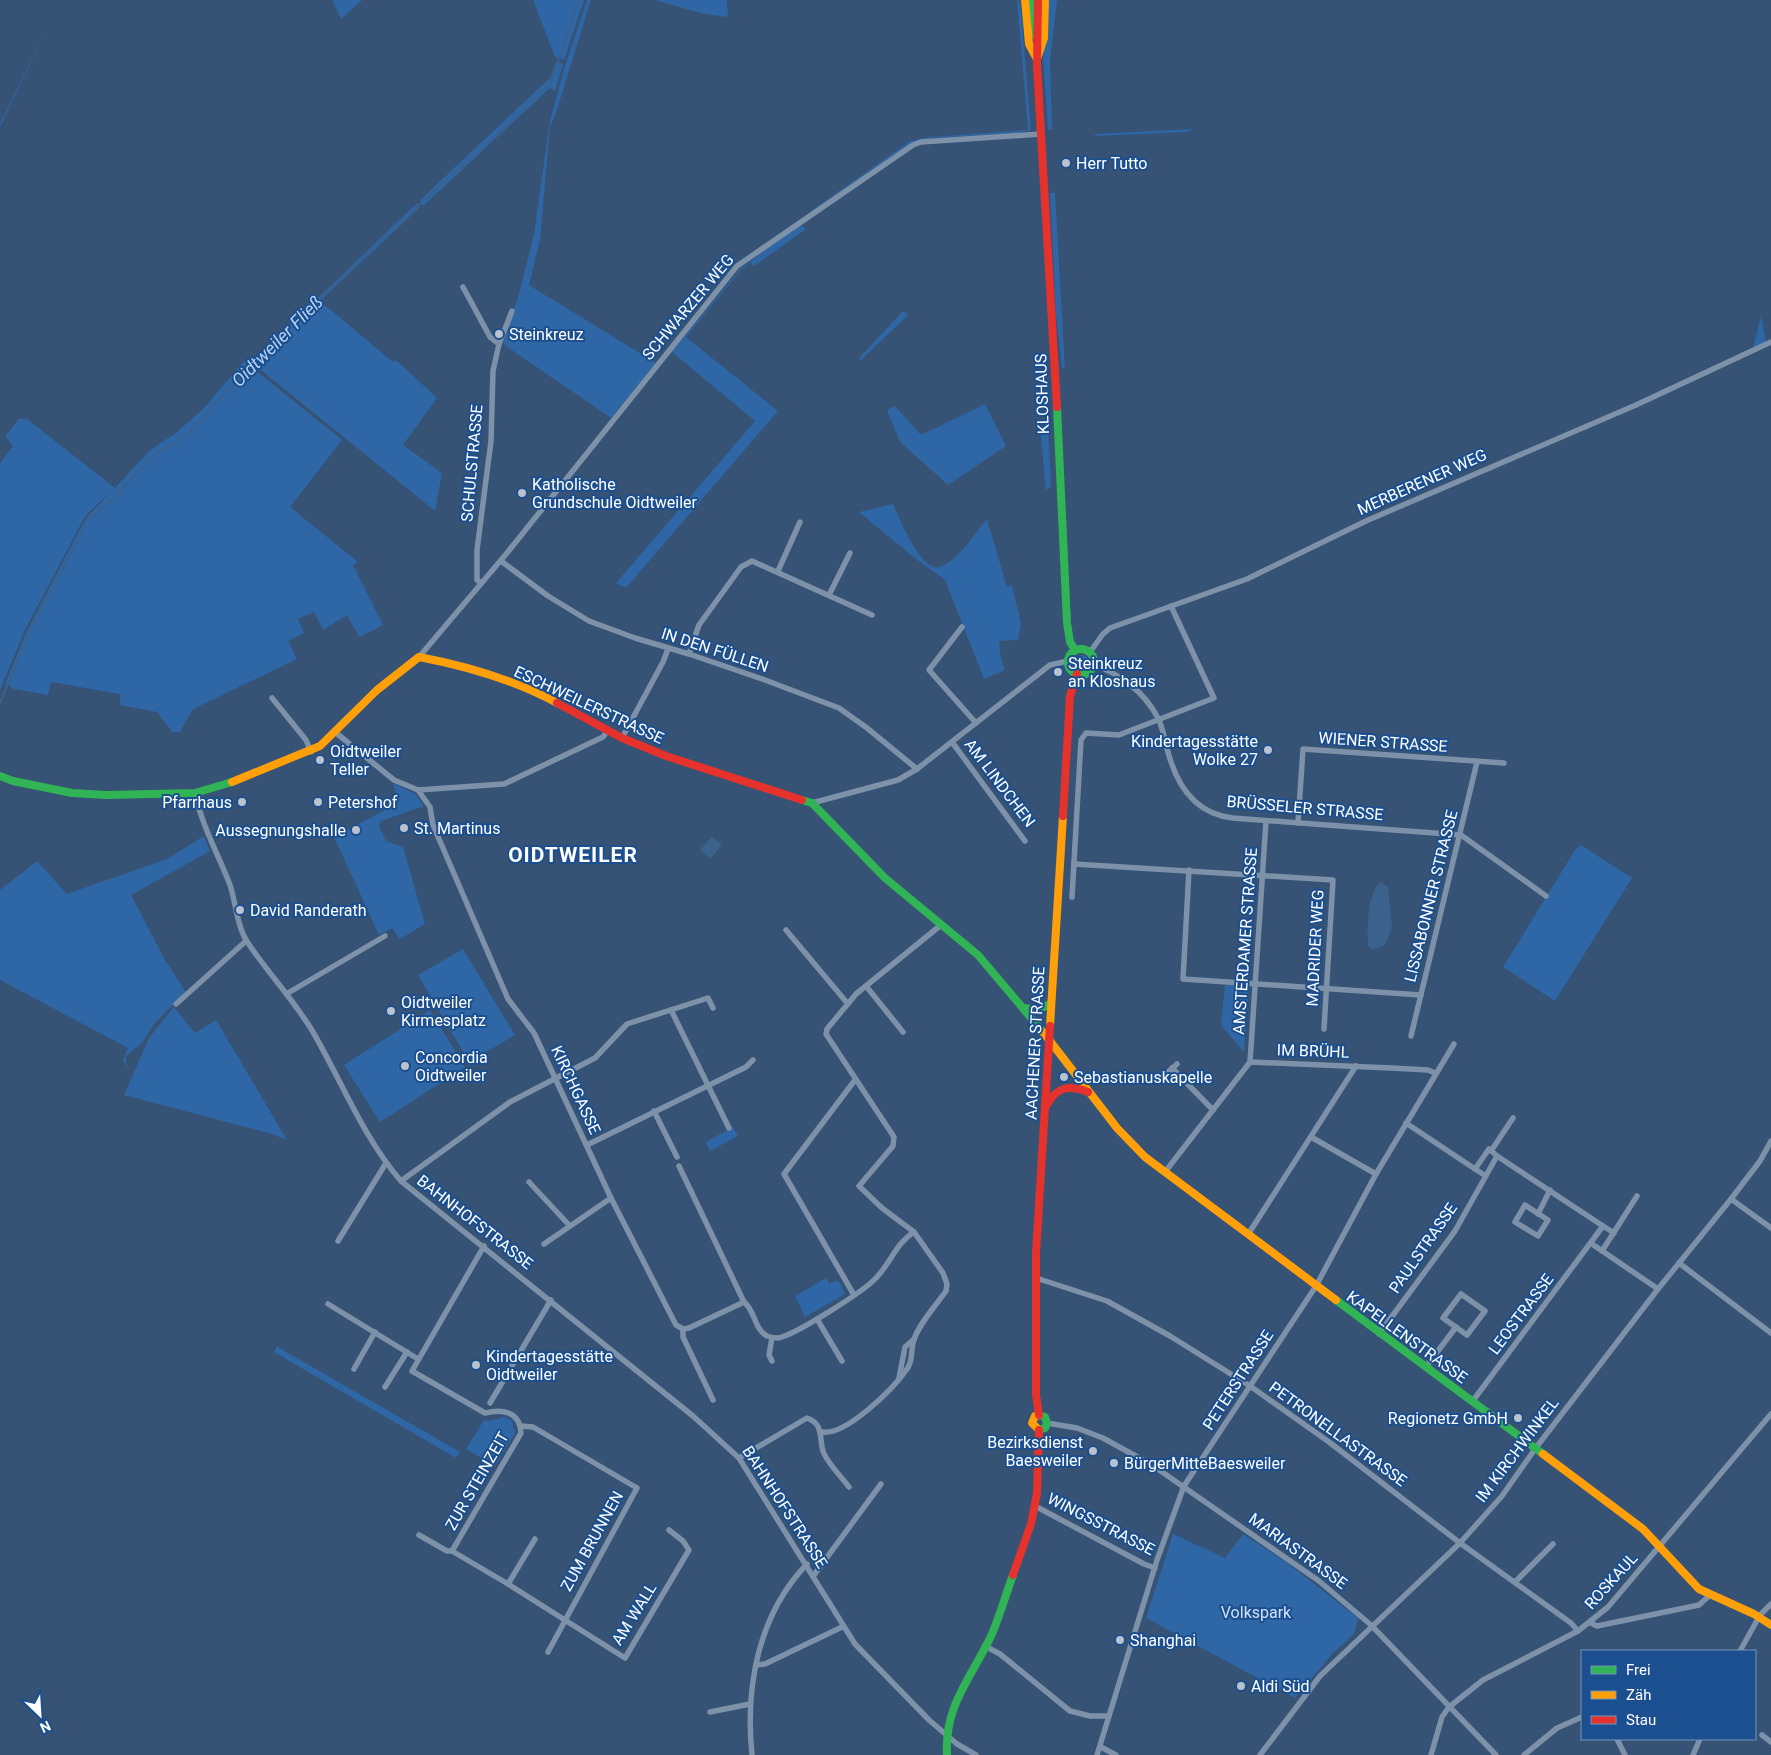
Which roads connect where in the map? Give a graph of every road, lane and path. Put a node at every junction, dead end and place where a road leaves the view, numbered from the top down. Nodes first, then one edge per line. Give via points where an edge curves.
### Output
1 (1025, 0) edge
2 (1031, 0) edge
3 (1038, 0) edge
4 (1045, 0) edge
5 (1037, 59) junction
6 (1041, 134) junction
7 (463, 287) dead end
8 (512, 311) dead end
9 (1771, 342) edge
10 (499, 344) junction
11 (800, 522) dead end
12 (850, 554) dead end
13 (501, 561) junction
14 (778, 571) junction
15 (481, 583) junction
16 (829, 595) junction
17 (1171, 606) junction
18 (872, 615) dead end
19 (962, 627) dead end
20 (668, 649) junction
21 (1075, 650) junction
22 (1090, 652) junction
23 (690, 654) junction
24 (419, 656) junction
25 (1068, 661) junction
26 (1094, 665) junction
27 (1077, 674) junction
28 (272, 698) dead end
29 (1158, 719) junction
30 (976, 723) junction
31 (608, 730) junction
32 (335, 732) junction
33 (622, 738) junction
34 (952, 742) junction
35 (311, 752) junction
36 (1477, 762) junction
37 (1504, 763) dead end
38 (917, 769) junction
39 (0, 776) edge
40 (418, 790) junction
41 (195, 793) junction
42 (812, 803) junction
43 (1266, 821) junction
44 (1298, 823) junction
45 (1461, 835) junction
46 (1026, 841) dead end
47 (1074, 864) junction
48 (1189, 870) junction
49 (1262, 874) junction
50 (1546, 896) dead end
51 (1072, 897) dead end
52 (941, 926) junction
53 (786, 930) dead end
54 (385, 936) dead end
55 (246, 941) junction
56 (1255, 984) junction
57 (866, 986) junction
58 (1327, 988) junction
59 (288, 993) junction
60 (1421, 994) junction
61 (176, 1004) dead end
62 (848, 1004) junction
63 (1050, 1004) junction
64 (1023, 1007) junction
65 (713, 1008) dead end
66 (671, 1010) junction
67 (1324, 1029) dead end
68 (903, 1032) dead end
69 (1411, 1036) dead end
70 (1048, 1042) junction
71 (1454, 1044) dead end
72 (753, 1060) dead end
73 (1250, 1062) junction
74 (1177, 1064) dead end
75 (1356, 1066) junction
76 (1435, 1073) junction
77 (554, 1078) junction
78 (855, 1080) junction
79 (708, 1085) junction
80 (1090, 1093) junction
81 (1213, 1110) junction
82 (654, 1111) junction
83 (1044, 1112) junction
84 (1513, 1118) dead end
85 (1406, 1123) junction
86 (729, 1128) dead end
87 (1311, 1137) junction
88 (1771, 1141) edge
89 (587, 1145) junction
90 (1492, 1151) junction
91 (1497, 1156) junction
92 (677, 1157) dead end
93 (386, 1163) junction
94 (679, 1166) dead end
95 (1475, 1168) junction
96 (1165, 1172) junction
97 (1376, 1174) junction
98 (1486, 1176) junction
99 (401, 1181) junction
100 (529, 1182) dead end
101 (1550, 1190) junction
102 (1637, 1196) dead end
103 (611, 1198) junction
104 (1731, 1199) junction
105 (1538, 1214) junction
106 (569, 1225) junction
107 (1603, 1226) junction
108 (1771, 1228) edge
109 (914, 1232) junction
110 (1249, 1233) junction
111 (1614, 1233) junction
112 (338, 1241) dead end
113 (544, 1244) dead end
114 (1592, 1244) junction
115 (484, 1246) junction
116 (1602, 1251) junction
117 (1679, 1263) junction
118 (1036, 1278) junction
119 (1316, 1286) junction
120 (1658, 1289) junction
121 (854, 1295) junction
122 (551, 1300) junction
123 (744, 1302) junction
124 (328, 1304) dead end
125 (817, 1319) junction
126 (1456, 1327) junction
127 (683, 1329) junction
128 (375, 1332) junction
129 (1771, 1333) edge
130 (1379, 1334) junction
131 (772, 1338) junction
132 (914, 1339) junction
133 (407, 1352) junction
134 (418, 1359) junction
135 (772, 1361) dead end
136 (842, 1361) dead end
137 (1426, 1368) junction
138 (354, 1369) dead end
139 (899, 1378) junction
140 (1250, 1386) junction
141 (385, 1387) dead end
142 (713, 1400) dead end
143 (1472, 1402) junction
144 (490, 1403) dead end
145 (1771, 1414) edge
146 (1039, 1415) junction
147 (1047, 1423) junction
148 (521, 1426) junction
149 (1039, 1430) junction
150 (822, 1432) junction
151 (1535, 1449) junction
152 (739, 1458) junction
153 (881, 1484) dead end
154 (1184, 1486) junction
155 (849, 1487) dead end
156 (1035, 1506) junction
157 (669, 1530) dead end
158 (419, 1535) dead end
159 (534, 1539) dead end
160 (1460, 1543) junction
161 (1553, 1544) dead end
162 (1660, 1545) junction
163 (452, 1551) junction
164 (807, 1564) junction
165 (1155, 1568) junction
166 (814, 1575) junction
167 (1515, 1582) junction
168 (508, 1584) junction
169 (1709, 1596) junction
170 (1771, 1604) edge
171 (1760, 1615) junction
172 (565, 1619) junction
173 (1591, 1623) junction
174 (1371, 1625) junction
175 (1771, 1625) edge
176 (842, 1627) junction
177 (1578, 1631) junction
178 (985, 1646) junction
179 (1741, 1650) edge
180 (548, 1652) dead end
181 (756, 1665) junction
182 (750, 1704) junction
183 (1449, 1707) junction
184 (710, 1712) dead end
185 (1109, 1716) junction
186 (1581, 1717) edge
187 (946, 1735) junction
188 (1762, 1735) dead end
189 (1618, 1740) edge
190 (1700, 1740) edge
191 (1771, 1742) edge
192 (1101, 1747) junction
193 (752, 1755) edge
194 (947, 1755) edge
195 (976, 1755) edge
196 (1097, 1755) edge
197 (1116, 1755) edge
198 (1260, 1755) edge
199 (1431, 1755) edge
200 (1496, 1755) edge
201 (1524, 1755) edge
202 (1625, 1755) edge
203 (1692, 1755) edge

1 - 5 street via 1029,44
2 - 5 street via 1032,38
3 - 5 street
4 - 5 street via 1043,50
5 - 6 street, KLOSHAUS
6 - 13 street, SCHWARZER WEG via 913,145 737,266
6 - 21 street, KLOSHAUS via 1056,367 1067,623 1070,642
7 - 10 street via 490,337
8 - 10 street, SCHULSTRASSE
9 - 17 street, MERBERENER WEG via 1366,521 1247,579
10 - 15 street, SCHULSTRASSE via 493,371 489,466 476,561 477,580
11 - 14 street
12 - 16 street
13 - 15 street
13 - 20 street, IN DEN FÜLLEN via 589,621
14 - 16 street
14 - 23 street via 752,561 741,567 699,625
15 - 24 street
16 - 18 street
17 - 22 street, MERBERENER WEG via 1110,628
17 - 29 street via 1214,698
19 - 30 street via 929,670
20 - 23 street, IN DEN FÜLLEN
20 - 33 street
21 - 22 street via 1083,648
21 - 25 street
22 - 26 street
23 - 38 street, IN DEN FÜLLEN via 838,708 868,728
24 - 31 street, ESCHWEILERSTRASSE via 457,664 533,690
24 - 32 street via 376,690
25 - 27 street via 1070,669
25 - 30 street via 1050,665
26 - 27 street via 1089,672
26 - 29 street, BRÜSSELER STRASSE via 1124,679 1142,696
27 - 63 street, AACHENER STRASSE via 1070,696
28 - 35 street via 306,740
29 - 43 street, BRÜSSELER STRASSE via 1170,761 1191,799 1201,808 1222,817
29 - 47 street via 1118,735 1086,733 1080,740
30 - 34 street
31 - 33 street, ESCHWEILERSTRASSE
31 - 40 street via 604,737 504,784
32 - 35 street
32 - 40 street via 394,780
33 - 42 street, ESCHWEILERSTRASSE via 666,756
34 - 38 street
34 - 46 street, AM LINDCHEN
35 - 41 street via 248,777
36 - 37 street, WIENER STRASSE
36 - 44 street, WIENER STRASSE via 1304,750
36 - 45 street, LISSABONNER STRASSE
38 - 42 street via 898,780
39 - 41 street via 72,793
40 - 77 street, KIRCHGASSE via 430,807 434,826 508,999 534,1033
41 - 55 street, BAHNHOFSTRASSE via 230,885
42 - 52 street, ESCHWEILERSTRASSE via 885,878
43 - 44 street, BRÜSSELER STRASSE
43 - 49 street, AMSTERDAMER STRASSE
44 - 45 street, BRÜSSELER STRASSE
45 - 50 street
45 - 60 street, LISSABONNER STRASSE
47 - 48 street
47 - 51 street
48 - 49 street
48 - 56 street via 1183,979
49 - 56 street, AMSTERDAMER STRASSE
49 - 58 street, MADRIDER WEG via 1333,880
52 - 57 street
52 - 64 street, ESCHWEILERSTRASSE via 978,956
53 - 62 street
54 - 59 street
55 - 59 street, BAHNHOFSTRASSE
55 - 61 street
56 - 58 street
56 - 73 street, AMSTERDAMER STRASSE
57 - 62 street
57 - 68 street
58 - 60 street
58 - 67 street, MADRIDER WEG
59 - 93 street, BAHNHOFSTRASSE
60 - 69 street, LISSABONNER STRASSE
62 - 78 street via 826,1034
63 - 64 street via 1037,1010
63 - 70 street, AACHENER STRASSE
64 - 70 street, ESCHWEILERSTRASSE
65 - 66 street via 708,998
66 - 77 street via 627,1024 595,1058
66 - 79 street
70 - 80 street, KAPELLENSTRASSE
70 - 83 street, AACHENER STRASSE
71 - 76 street, PETERSTRASSE
72 - 79 street via 746,1067
73 - 75 street, IM BRÜHL
73 - 81 street
74 - 81 street via 1169,1071
75 - 76 street, IM BRÜHL
75 - 87 street
76 - 85 street, PETERSTRASSE
77 - 89 street, KIRCHGASSE
77 - 99 street via 510,1102
78 - 109 street via 894,1137 893,1146 859,1186
78 - 121 street via 784,1174
79 - 82 street
79 - 86 street
80 - 83 street via 1073,1087 1058,1090
80 - 96 street, KAPELLENSTRASSE via 1145,1157
81 - 96 street
82 - 89 street
82 - 92 street
83 - 118 street, AACHENER STRASSE
84 - 90 street
85 - 95 street
85 - 97 street, PETERSTRASSE
87 - 97 street
87 - 110 street
88 - 104 street, IM KIRCHWINKEL
89 - 103 street, KIRCHGASSE
90 - 91 street
90 - 95 street via 1489,1149
91 - 98 street, PAULSTRASSE
91 - 101 street
93 - 99 street, BAHNHOFSTRASSE
93 - 112 street
94 - 123 street
95 - 98 street
96 - 110 street, KAPELLENSTRASSE
97 - 119 street, PETERSTRASSE
98 - 130 street, PAULSTRASSE via 1455,1231
99 - 115 street, BAHNHOFSTRASSE
100 - 106 street
101 - 105 street
101 - 107 street
102 - 111 street
103 - 106 street
103 - 127 street, KIRCHGASSE via 676,1325
104 - 108 street
104 - 117 street, IM KIRCHWINKEL
105 - 105 street via 1525,1205 1515,1222 1538,1236 1548,1220
106 - 113 street
107 - 111 street
107 - 114 street, LEOSTRASSE
109 - 121 street via 904,1238 876,1278
109 - 132 street via 943,1273 947,1284 946,1291
110 - 119 street, KAPELLENSTRASSE
111 - 116 street
114 - 116 street
114 - 143 street, LEOSTRASSE
115 - 122 street, BAHNHOFSTRASSE
115 - 134 street
116 - 120 street
117 - 120 street, IM KIRCHWINKEL
117 - 129 street
118 - 140 street, PETRONELLASTRASSE via 1107,1301
118 - 146 street, AACHENER STRASSE via 1036,1396
119 - 130 street, KAPELLENSTRASSE
119 - 140 street, PETERSTRASSE
120 - 151 street, IM KIRCHWINKEL
121 - 125 street
122 - 144 street
122 - 152 street, BAHNHOFSTRASSE via 693,1416
123 - 127 street
123 - 131 street via 760,1330
124 - 128 street
125 - 131 street
125 - 136 street
126 - 126 street via 1443,1318 1461,1294 1485,1311 1467,1335
126 - 137 street
127 - 142 street, KIRCHGASSE via 683,1337
128 - 133 street
128 - 138 street
130 - 137 street, KAPELLENSTRASSE
131 - 135 street via 769,1355
132 - 139 street via 911,1361
132 - 139 street via 905,1347
133 - 134 street
133 - 141 street
134 - 148 street, ZUR STEINZEIT via 412,1370 485,1413 509,1412
137 - 143 street, KAPELLENSTRASSE
139 - 150 street via 871,1407 838,1431
140 - 154 street, PETERSTRASSE
140 - 160 street, PETRONELLASTRASSE via 1336,1447
143 - 151 street, KAPELLENSTRASSE
145 - 162 street, ROSKAUL
146 - 147 street via 1045,1417
146 - 149 street via 1032,1422
147 - 149 street
147 - 154 street, MARIASTRASSE via 1077,1428 1103,1438
148 - 163 street, ZUR STEINZEIT via 521,1433
148 - 172 street, ZUM BRUNNEN via 533,1427 637,1488
149 - 156 street
150 - 152 street via 812,1420 802,1419
150 - 155 street via 823,1451
151 - 160 street, IM KIRCHWINKEL via 1502,1496
151 - 162 street, KAPELLENSTRASSE
152 - 164 street, BAHNHOFSTRASSE
153 - 166 street
154 - 165 street, PETERSTRASSE
154 - 174 street, MARIASTRASSE via 1319,1581
156 - 165 street, WINGSSTRASSE
156 - 178 street via 1010,1587
157 - 172 street, AM WALL via 689,1550 625,1658
158 - 163 street, ZUR STEINZEIT via 447,1552
159 - 168 street
160 - 167 street, PETRONELLASTRASSE
160 - 174 street, IM KIRCHWINKEL
161 - 167 street
162 - 169 street, KAPELLENSTRASSE via 1690,1580
162 - 173 street, ROSKAUL
163 - 168 street, ZUR STEINZEIT
164 - 166 street, BAHNHOFSTRASSE
164 - 181 street via 766,1627
165 - 185 street, PETERSTRASSE
166 - 176 street, BAHNHOFSTRASSE
167 - 177 street, PETRONELLASTRASSE
168 - 172 street, ZUR STEINZEIT
169 - 171 street, KAPELLENSTRASSE
169 - 173 street via 1699,1605 1597,1626
170 - 171 street
171 - 175 street, KAPELLENSTRASSE
171 - 179 street
172 - 180 street
173 - 177 street, ROSKAUL
174 - 183 street, MARIASTRASSE
174 - 198 street, IM KIRCHWINKEL via 1320,1676
176 - 181 street via 765,1664
176 - 187 street, BAHNHOFSTRASSE
177 - 183 street, ROSKAUL via 1483,1680
178 - 185 street via 1000,1654 1070,1711
178 - 187 street via 956,1699
181 - 182 street
182 - 184 street
182 - 193 street
183 - 199 street, ROSKAUL via 1442,1717
183 - 200 street, MARIASTRASSE
185 - 192 street, PETERSTRASSE
186 - 201 street via 1557,1728
187 - 194 street
187 - 195 street, BAHNHOFSTRASSE
188 - 191 street
189 - 202 street
190 - 203 street
192 - 196 street, PETERSTRASSE
192 - 197 street

